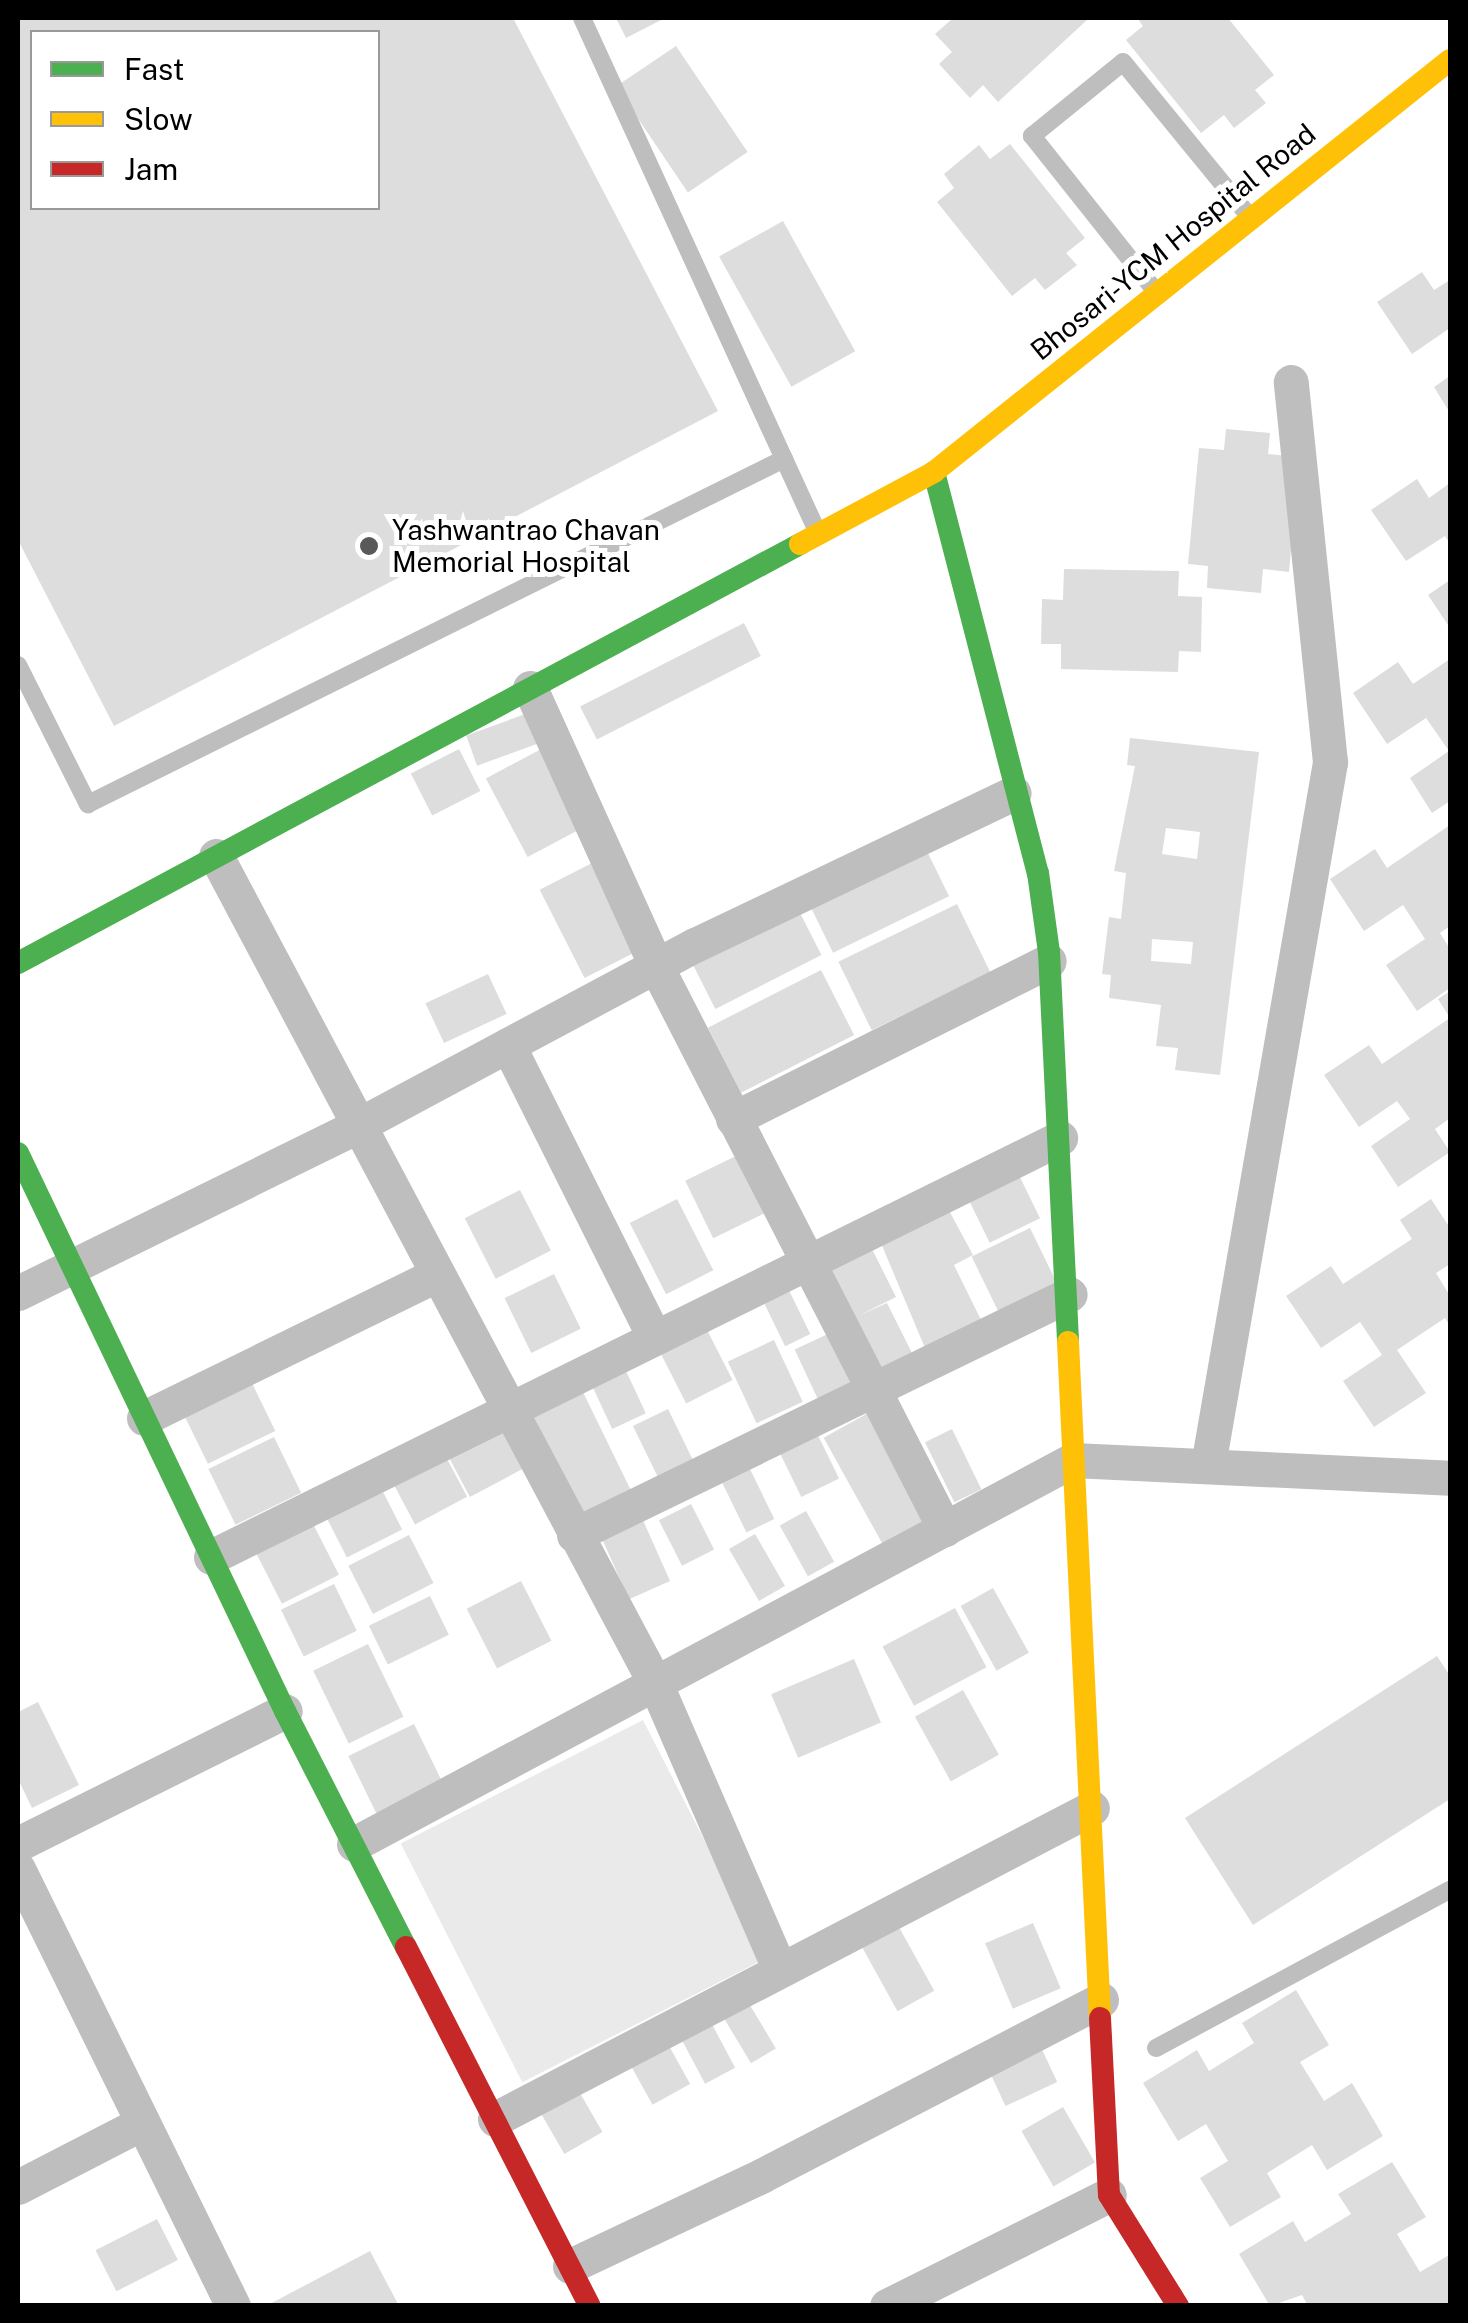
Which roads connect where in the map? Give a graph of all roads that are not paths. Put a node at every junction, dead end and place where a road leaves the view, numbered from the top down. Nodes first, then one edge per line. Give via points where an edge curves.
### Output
1 (582, 18) edge
2 (1450, 60) edge
3 (1251, 218) junction
4 (1158, 293) junction
5 (1292, 382) dead end
6 (784, 459) junction
7 (934, 472) junction
8 (818, 534) junction
9 (18, 666) edge
10 (530, 688) junction
11 (1014, 794) junction
12 (216, 856) junction
13 (1049, 961) junction
14 (18, 963) edge
15 (656, 966) junction
16 (508, 1045) junction
17 (734, 1119) junction
18 (354, 1127) junction
19 (1060, 1138) junction
20 (18, 1153) edge
21 (806, 1262) junction
22 (71, 1266) junction
23 (436, 1275) junction
24 (18, 1293) edge
25 (1070, 1294) junction
26 (654, 1336) junction
27 (876, 1388) junction
28 (509, 1406) junction
29 (144, 1418) junction
30 (1074, 1460) junction
31 (1208, 1465) junction
32 (1450, 1478) edge
33 (946, 1529) junction
34 (574, 1535) junction
35 (211, 1557) junction
36 (656, 1685) junction
37 (285, 1710) junction
38 (1092, 1808) junction
39 (18, 1844) edge
40 (354, 1844) junction
41 (18, 1869) edge
42 (1450, 1890) edge
43 (780, 1970) junction
44 (1101, 2000) junction
45 (1156, 2048) dead end
46 (494, 2119) junction
47 (142, 2123) junction
48 (18, 2186) edge
49 (1109, 2195) junction
50 (570, 2266) junction
51 (233, 2306) edge
52 (590, 2306) edge
53 (887, 2306) edge
54 (1178, 2306) edge

1 - 6 lane
2 - 3 street, Bhosari-YCM Hospital Road
3 - 4 street, Bhosari-YCM Hospital Road
3 - 4 lane via 1124,62 1032,136
4 - 7 street, Bhosari-YCM Hospital Road
5 - 31 street via 1330,762
6 - 8 lane
6 - 9 lane via 88,804
7 - 8 street, Bhosari-YCM Hospital Road
7 - 11 street
8 - 10 street, Bhosari-YCM Hospital Road
10 - 12 street, Bhosari-YCM Hospital Road
10 - 15 street
11 - 13 street via 1038,873
11 - 15 street
12 - 14 street, Bhosari-YCM Hospital Road
12 - 18 street
13 - 17 street
13 - 19 street
15 - 16 street
15 - 17 street
16 - 18 street
16 - 26 street
17 - 21 street
18 - 22 street
18 - 23 street
19 - 21 street
19 - 25 street
20 - 22 street
21 - 26 street
21 - 27 street
22 - 24 street
22 - 29 street
23 - 28 street
23 - 29 street
25 - 27 street
25 - 30 street
26 - 28 street
27 - 33 street
27 - 34 street
28 - 34 street
28 - 35 street
29 - 35 street
30 - 31 street
30 - 33 street
30 - 38 street
31 - 32 street
33 - 36 street
34 - 36 street
35 - 37 street
36 - 40 street
36 - 43 street
37 - 39 street
37 - 40 street
38 - 43 street
38 - 44 street
40 - 46 street
41 - 47 street
42 - 45 lane
43 - 46 street
44 - 49 street
44 - 50 street via 761,2176
46 - 50 street
47 - 48 street
47 - 51 street
49 - 53 street
49 - 54 street
50 - 52 street

